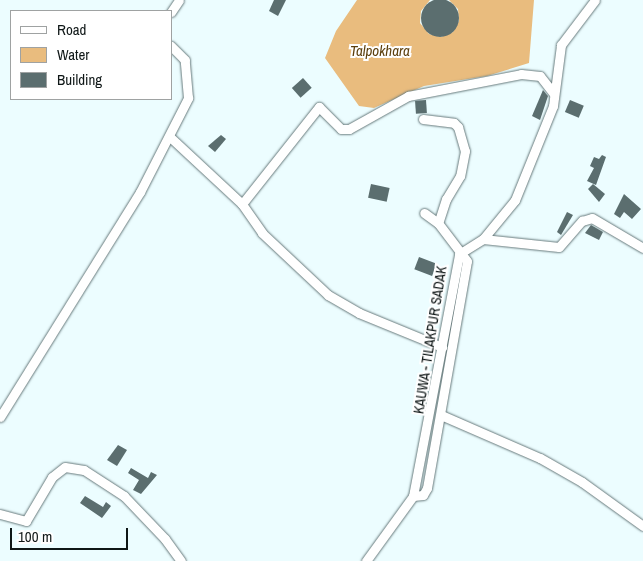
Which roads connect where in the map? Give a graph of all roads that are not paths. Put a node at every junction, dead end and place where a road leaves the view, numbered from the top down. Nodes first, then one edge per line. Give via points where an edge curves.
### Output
1 (179, 0) edge
2 (595, 0) edge
3 (172, 10) edge
4 (172, 47) edge
5 (554, 94) junction
6 (423, 119) dead end
7 (170, 137) junction
8 (242, 204) junction
9 (424, 213) dead end
10 (438, 223) junction
11 (483, 239) junction
12 (643, 248) edge
13 (459, 254) junction
14 (442, 347) junction
15 (441, 415) junction
16 (0, 417) edge
17 (414, 496) junction
18 (0, 514) edge
19 (643, 526) edge
20 (181, 561) edge
21 (366, 561) edge

1 - 3 street
2 - 5 street, KAUWA - TILAKPUR SADAK via 561,45
4 - 7 street via 185,60 188,98
5 - 8 street via 540,76 521,74 408,96 349,129 341,129 319,107
5 - 11 street, KAUWA - TILAKPUR SADAK via 515,200
6 - 10 street via 454,123 466,151 460,176 446,199
7 - 8 street
7 - 16 street
8 - 14 street via 262,233 328,295 359,313
9 - 10 street
10 - 13 street
11 - 12 street via 559,247 582,221 592,218
11 - 13 street, KAUWA - TILAKPUR SADAK
13 - 14 street, KAUWA - TILAKPUR SADAK
13 - 15 street via 467,261
14 - 17 street, KAUWA - TILAKPUR SADAK
15 - 17 street via 428,488 423,495
15 - 19 street via 540,458 582,482
17 - 21 street, KAUWA - TILAKPUR SADAK
18 - 20 street via 26,521 52,477 65,467 84,470 124,496

